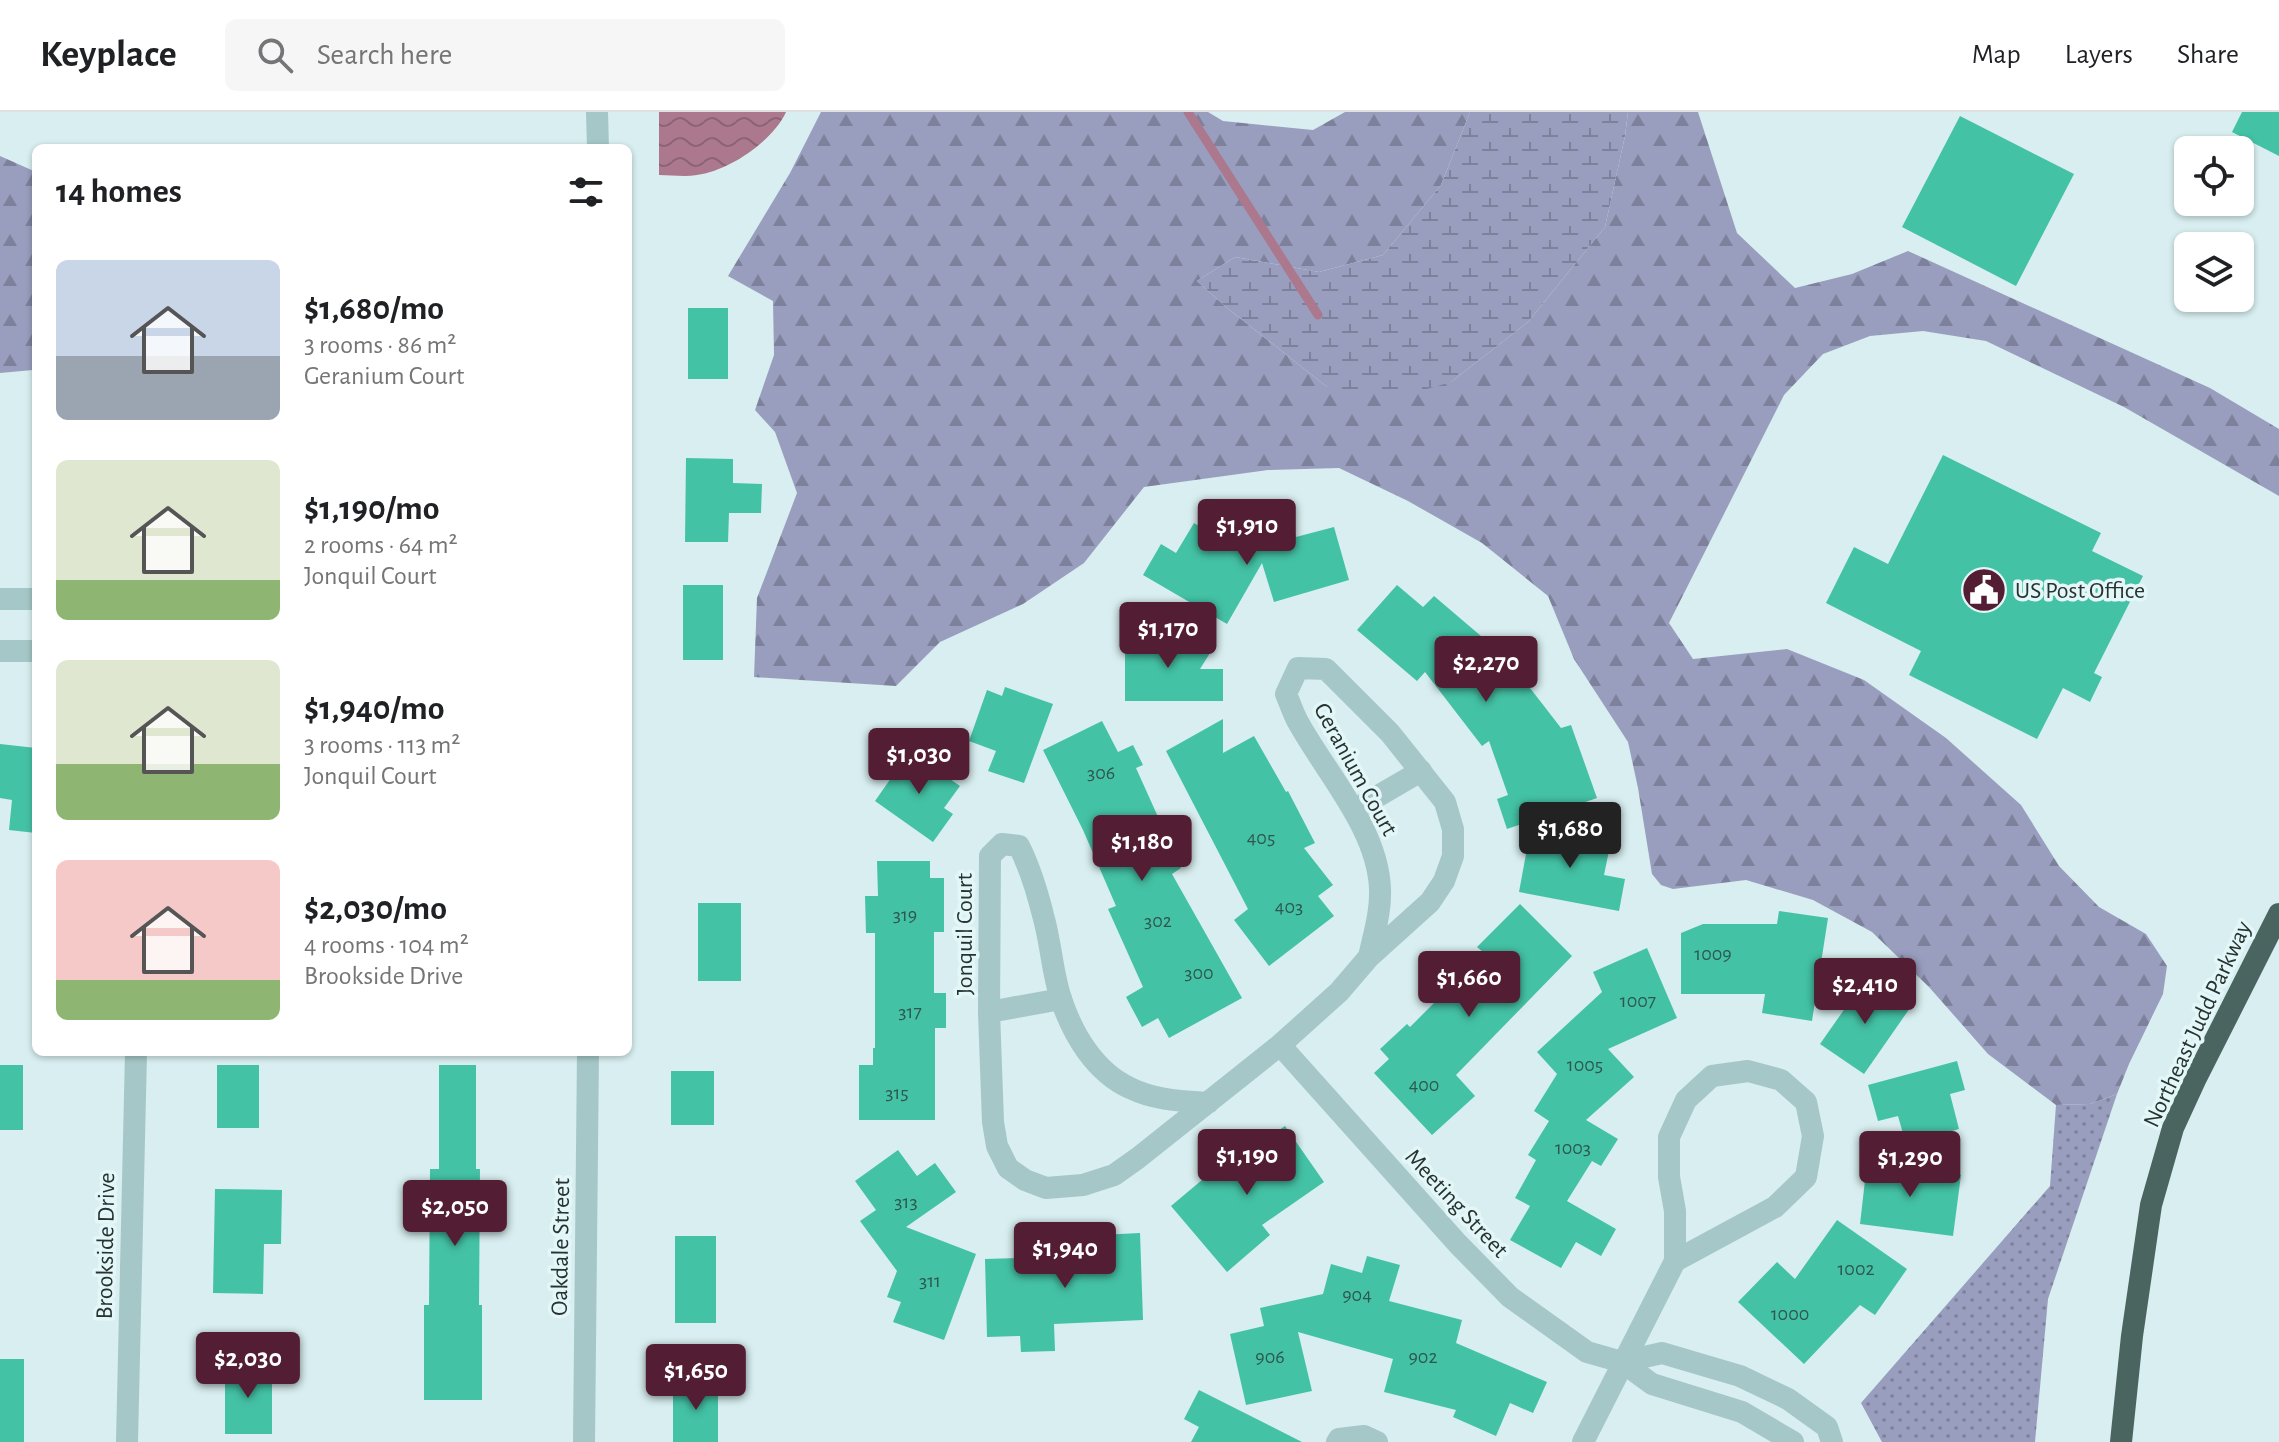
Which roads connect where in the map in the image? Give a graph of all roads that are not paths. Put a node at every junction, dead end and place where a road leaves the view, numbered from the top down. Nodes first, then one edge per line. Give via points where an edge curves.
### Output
1 (597, 112) edge
2 (598, 144) edge
3 (0, 599) edge
4 (32, 599) edge
5 (0, 651) edge
6 (32, 651) edge
7 (1421, 771) junction
8 (1354, 810) junction
9 (2279, 914) edge
10 (1369, 957) junction
11 (1061, 999) junction
12 (989, 1012) junction
13 (1280, 1045) junction
14 (136, 1056) edge
15 (588, 1056) edge
16 (1208, 1103) junction
17 (1675, 1261) junction
18 (1622, 1362) junction
19 (127, 1442) edge
20 (584, 1442) edge
21 (1337, 1442) edge
22 (1377, 1442) edge
23 (1583, 1442) edge
24 (1793, 1442) edge
25 (1832, 1442) edge
26 (2121, 1442) edge

1 - 2 street
3 - 4 street
5 - 6 street
7 - 8 street
7 - 8 street, Geranium Court via 1326,669 1298,668 1286,694
7 - 10 street, Geranium Court via 1445,802 1453,856 1430,902
8 - 10 street, Geranium Court via 1378,865 1378,917
9 - 26 highway, Northeast Judd Parkway via 2173,1128 2151,1205
10 - 13 street, Geranium Court
11 - 12 street
11 - 12 street, Jonquil Court via 1027,862 1019,846 1002,844 990,856
11 - 16 street, Jonquil Court via 1096,1065 1129,1088 1168,1101
12 - 16 street, Jonquil Court via 997,1146 1008,1168 1025,1180 1046,1188 1083,1185 1114,1175
13 - 16 street, Jonquil Court
13 - 18 street, Meeting Street via 1510,1297 1587,1352
14 - 19 street, Brookside Drive
15 - 20 street, Oakdale Street
17 - 17 street via 1775,1207 1806,1177 1813,1136 1806,1102 1781,1080 1748,1071 1712,1076 1686,1100 1669,1137
17 - 18 street
18 - 23 street
18 - 24 street, Meeting Street via 1652,1384 1742,1412
18 - 25 street via 1662,1353 1740,1376 1788,1399 1827,1427
21 - 22 street via 1364,1436

